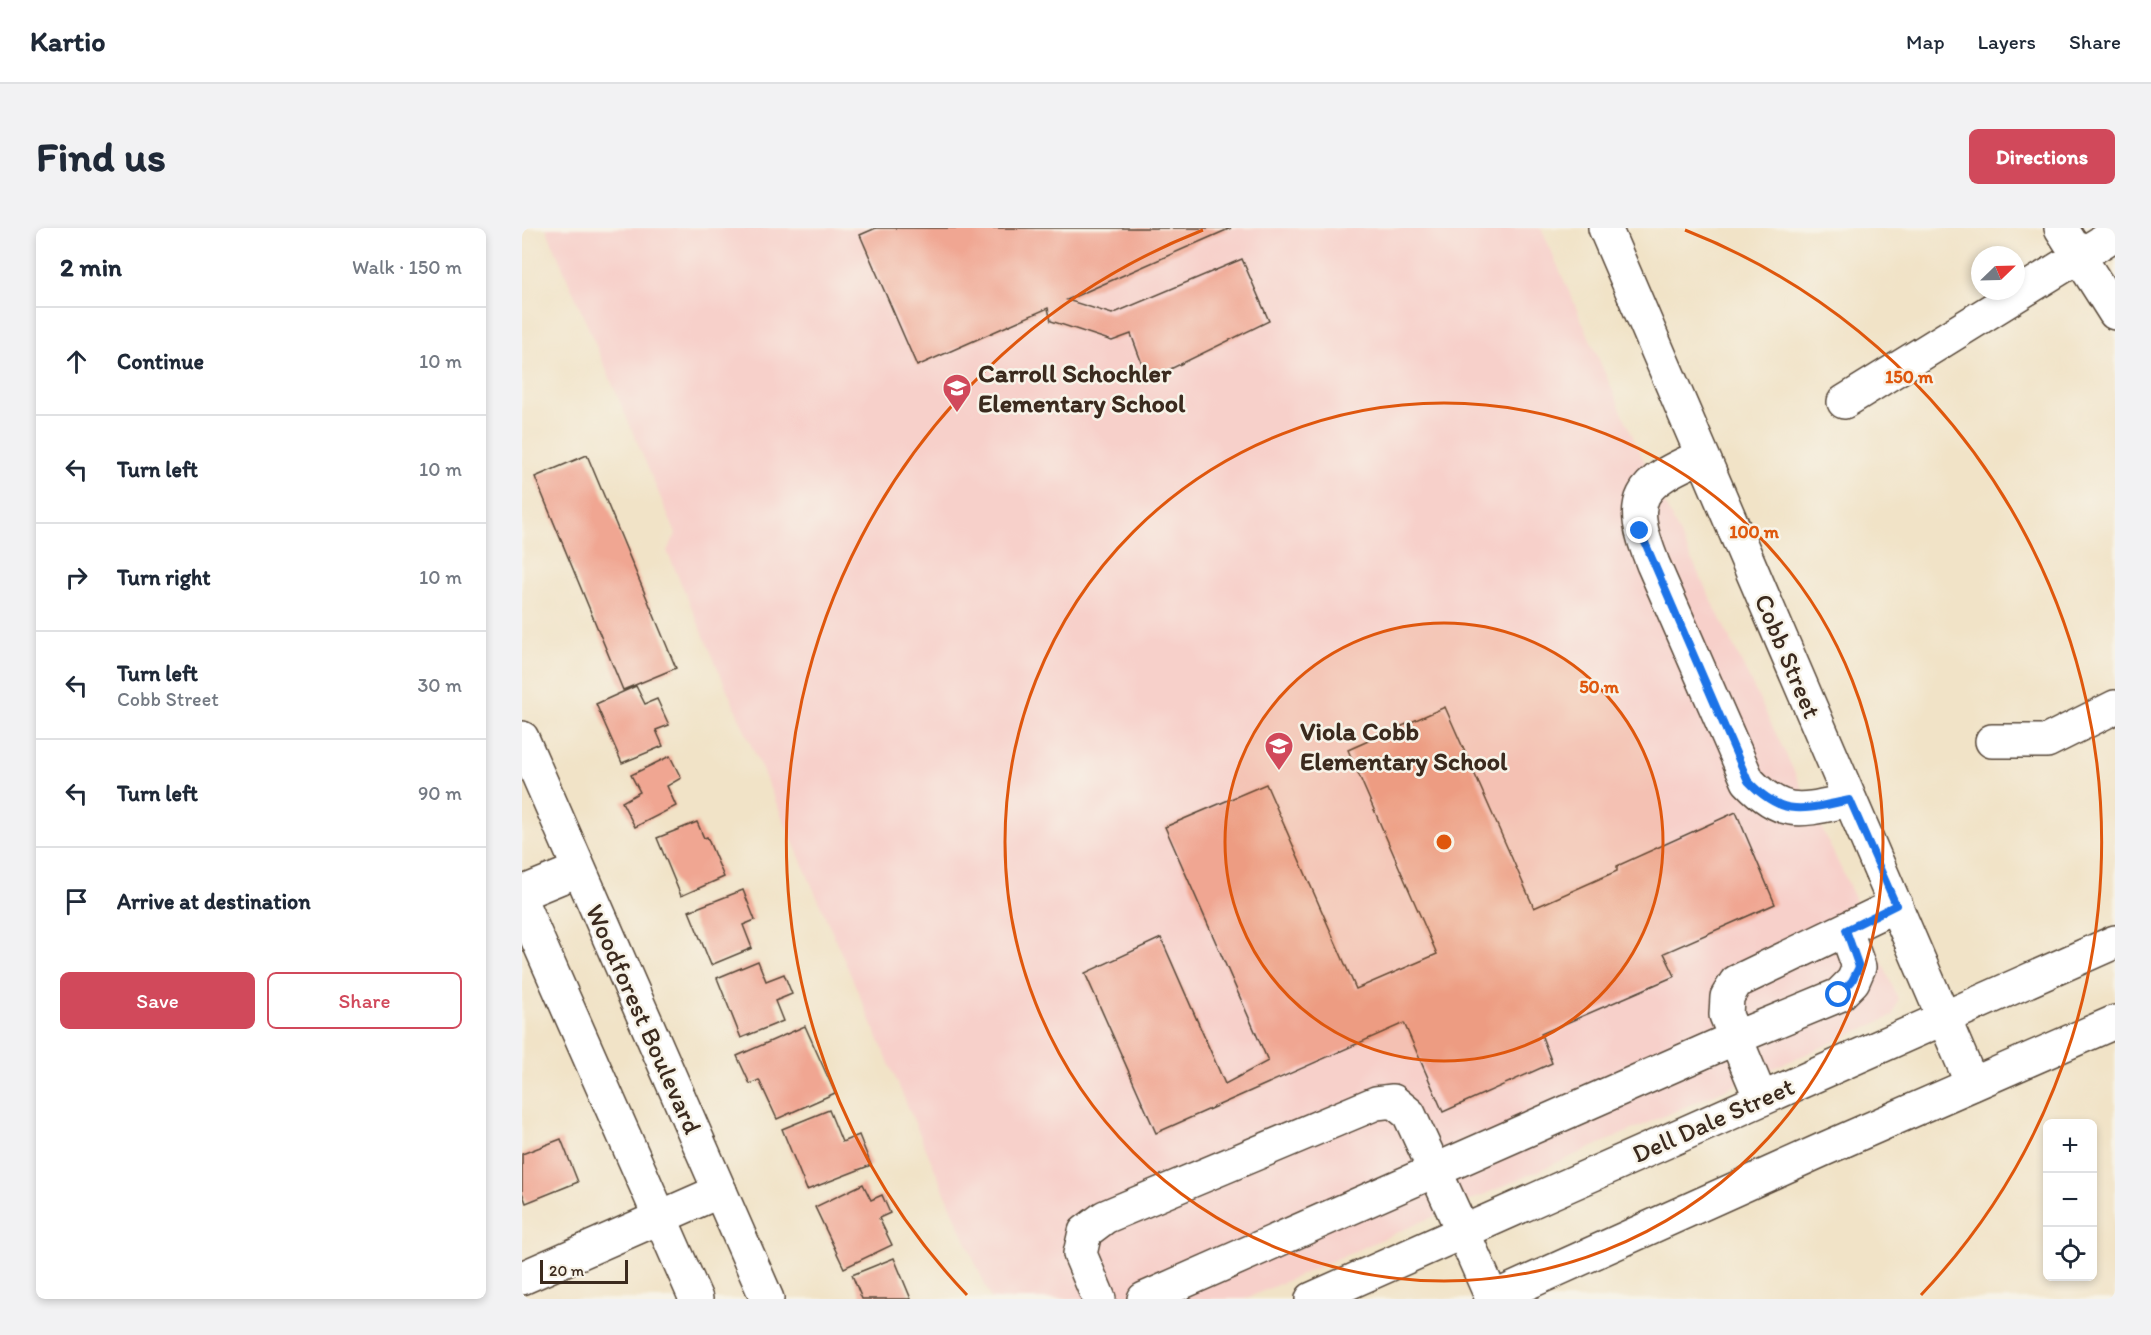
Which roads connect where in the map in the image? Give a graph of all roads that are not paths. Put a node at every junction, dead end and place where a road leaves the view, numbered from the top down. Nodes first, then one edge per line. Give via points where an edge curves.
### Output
1 (1605, 228) edge
2 (2061, 228) edge
3 (2115, 234) edge
4 (2080, 256) junction
5 (2115, 313) edge
6 (1844, 402) dead end
7 (1702, 456) junction
8 (2115, 707) edge
9 (522, 738) edge
10 (1992, 741) dead end
11 (1850, 800) junction
12 (578, 870) junction
13 (522, 892) edge
14 (522, 904) edge
15 (1896, 905) junction
16 (1846, 930) junction
17 (2115, 942) edge
18 (1944, 1017) junction
19 (2115, 1022) edge
20 (1735, 1038) junction
21 (1972, 1084) junction
22 (1761, 1098) junction
23 (1435, 1171) junction
24 (720, 1191) junction
25 (661, 1217) junction
26 (1463, 1232) junction
27 (522, 1278) edge
28 (696, 1299) edge
29 (767, 1299) edge
30 (1099, 1299) edge
31 (1144, 1299) edge
32 (1312, 1299) edge
33 (1492, 1299) edge

1 - 7 main road, Cobb Street
2 - 4 main road
3 - 4 main road
4 - 5 main road
4 - 6 main road
7 - 11 main road, Cobb Street
7 - 11 main road via 1650,483 1639,502 1640,531 1653,564 1748,781 1766,800 1785,808 1805,809
8 - 10 main road via 2047,741
9 - 12 main road, Woodforest Boulevard
11 - 15 main road, Cobb Street
12 - 13 main road
12 - 24 main road, Woodforest Boulevard
14 - 25 main road
15 - 16 main road
15 - 18 main road, Cobb Street
16 - 20 main road via 1736,982 1726,997 1726,1015
16 - 20 main road via 1859,967 1839,995
17 - 18 main road, Dell Dale Street
18 - 21 main road, Cobb Street
18 - 22 main road, Dell Dale Street
19 - 21 main road
20 - 22 main road
20 - 23 main road
21 - 33 main road
22 - 26 main road, Dell Dale Street
23 - 26 main road
23 - 30 main road via 1409,1114 1393,1101 1376,1103 1106,1217 1085,1232 1080,1254
23 - 31 main road
24 - 25 main road
24 - 29 main road, Woodforest Boulevard
25 - 27 main road
25 - 28 main road
26 - 32 main road, Dell Dale Street
26 - 33 main road

